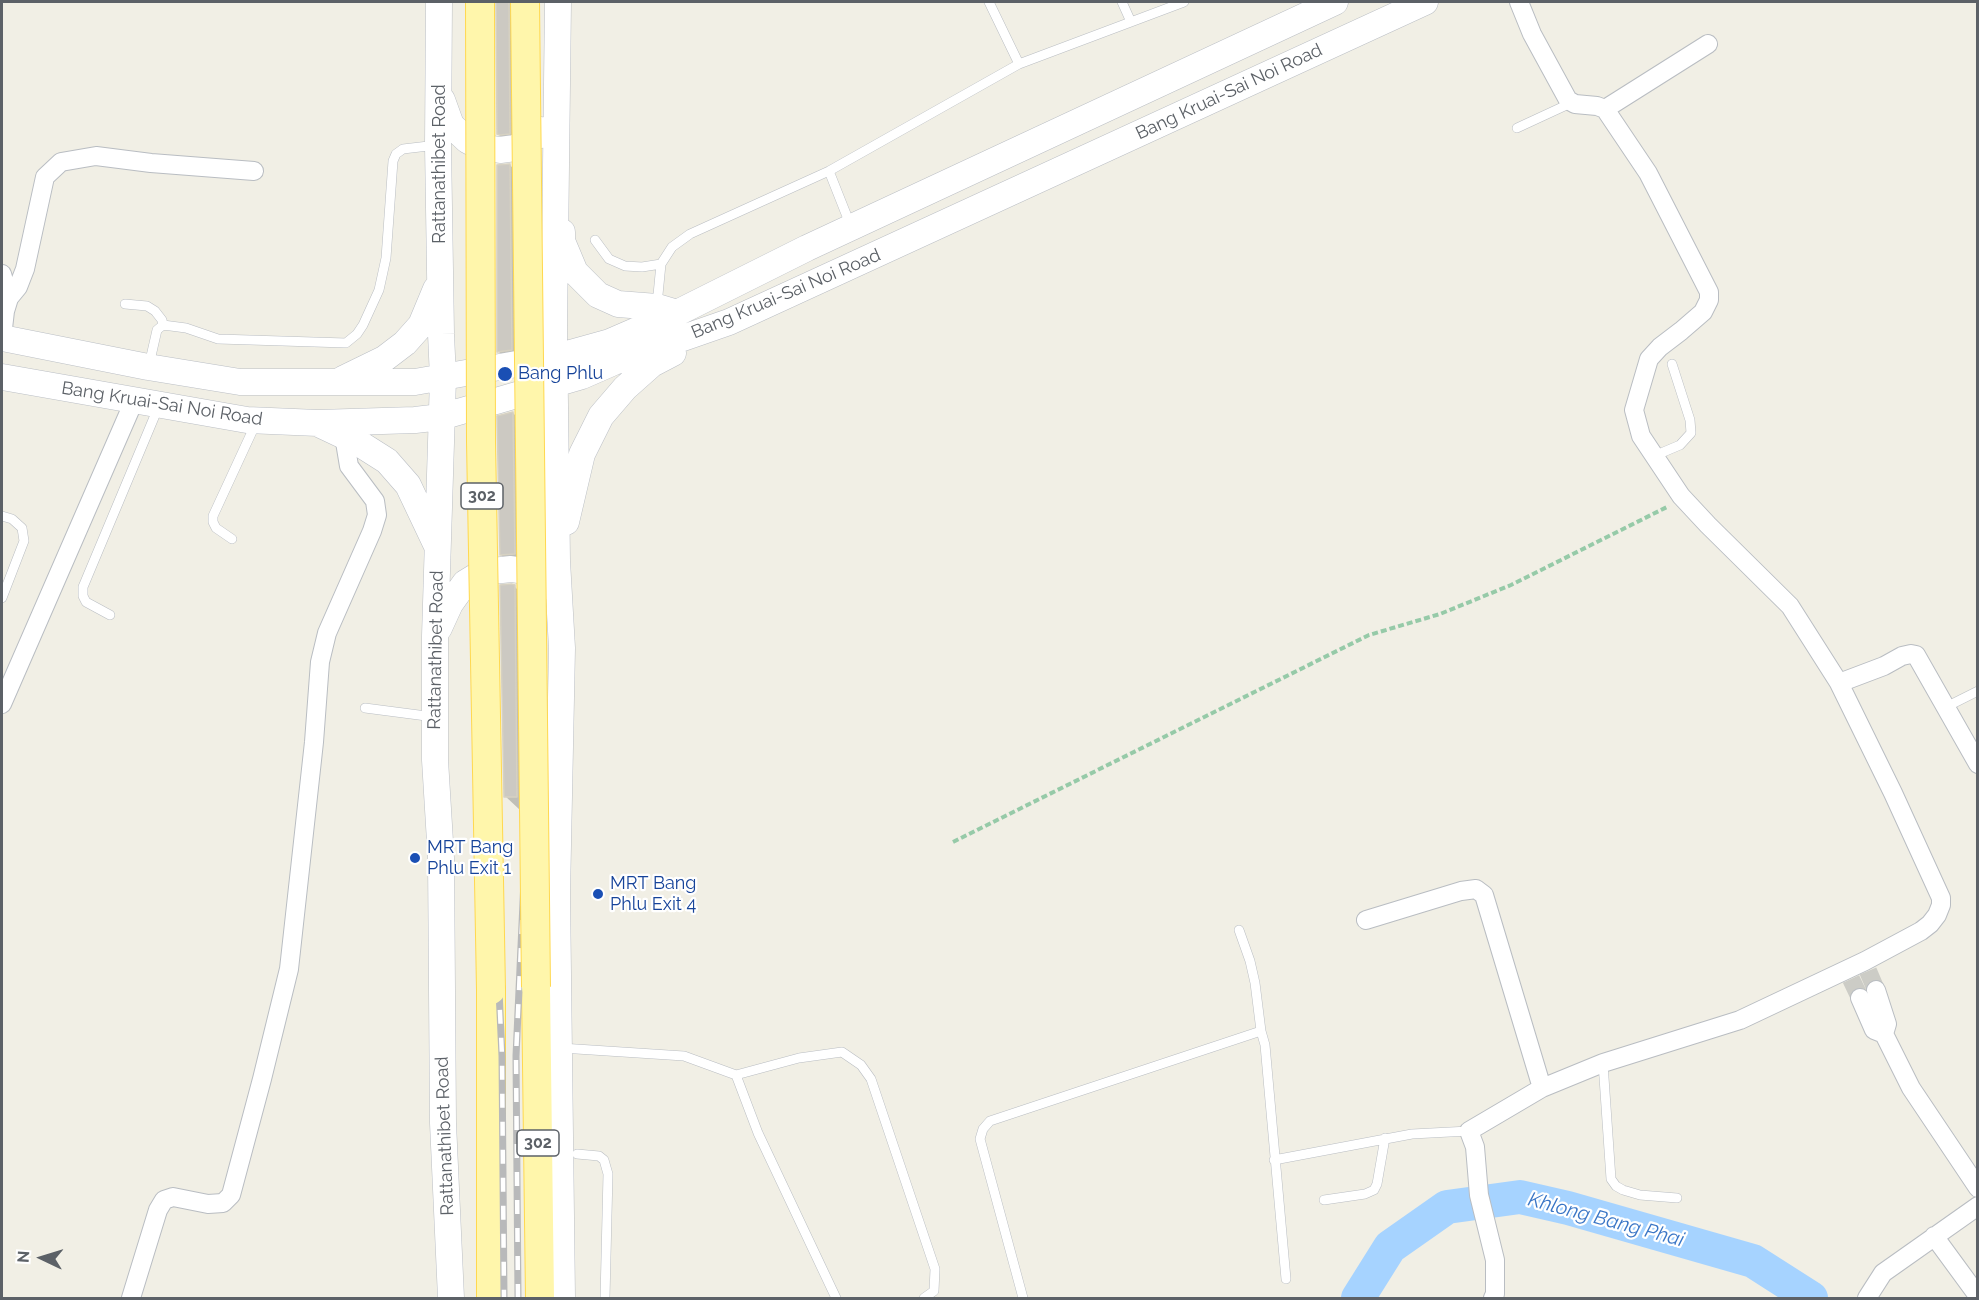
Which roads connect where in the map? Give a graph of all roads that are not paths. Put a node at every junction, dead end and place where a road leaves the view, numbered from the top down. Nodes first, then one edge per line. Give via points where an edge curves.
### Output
1 (439, 2) edge
2 (480, 2) edge
3 (525, 2) edge
4 (558, 2) edge
5 (990, 2) edge
6 (1122, 2) edge
7 (1184, 2) edge
8 (1335, 2) edge
9 (1425, 2) edge
10 (1519, 2) edge
11 (1131, 22) junction
12 (1708, 44) dead end
13 (1019, 64) junction
14 (440, 76) junction
15 (556, 85) junction
16 (1571, 103) junction
17 (1605, 109) junction
18 (1517, 128) dead end
19 (438, 145) junction
20 (555, 160) junction
21 (254, 171) dead end
22 (829, 171) junction
23 (851, 228) junction
24 (595, 240) dead end
25 (661, 264) junction
26 (2, 274) edge
27 (440, 275) junction
28 (9, 298) junction
29 (124, 304) dead end
30 (667, 310) junction
31 (729, 322) junction
32 (163, 325) junction
33 (2, 338) edge
34 (556, 357) junction
35 (1672, 363) dead end
36 (148, 367) junction
37 (2, 377) edge
38 (443, 378) junction
39 (337, 381) junction
40 (363, 381) junction
41 (555, 384) junction
42 (134, 401) junction
43 (159, 405) junction
44 (441, 417) junction
45 (257, 420) junction
46 (353, 429) junction
47 (1654, 456) junction
48 (2, 516) edge
49 (232, 539) dead end
50 (438, 548) junction
51 (557, 561) junction
52 (2, 598) edge
53 (110, 615) dead end
54 (561, 625) junction
55 (435, 636) junction
56 (1839, 683) junction
57 (1976, 696) edge
58 (2, 704) edge
59 (1946, 707) junction
60 (365, 708) dead end
61 (435, 717) junction
62 (1977, 764) edge
63 (1365, 920) dead end
64 (1239, 930) dead end
65 (1868, 994) tunnel mouth
66 (1261, 1030) junction
67 (558, 1047) junction
68 (1603, 1063) junction
69 (443, 1075) junction
70 (736, 1075) junction
71 (559, 1076) junction
72 (1542, 1088) junction
73 (1469, 1131) junction
74 (1385, 1138) junction
75 (577, 1154) junction
76 (1274, 1160) junction
77 (1977, 1188) edge
78 (1677, 1198) dead end
79 (1324, 1200) dead end
80 (1977, 1206) edge
81 (1934, 1236) junction
82 (1286, 1279) dead end
83 (1977, 1296) edge
84 (131, 1299) edge
85 (434, 1299) edge
86 (451, 1299) edge
87 (491, 1299) edge
88 (540, 1299) edge
89 (562, 1299) edge
90 (576, 1299) edge
91 (605, 1299) edge
92 (836, 1299) edge
93 (924, 1299) edge
94 (1023, 1299) edge
95 (1493, 1299) edge
96 (1867, 1299) edge

1 - 14 main road, Rattanathibet Road / 302
2 - 87 main road, 302, bridge
3 - 88 main road, 302, bridge
4 - 15 main road, 302
5 - 13 lane
6 - 11 lane
7 - 11 lane
8 - 23 main road, Bang Kruai-Sai Noi Road
9 - 31 main road, Bang Kruai-Sai Noi Road
10 - 16 street via 1532,34
11 - 13 lane
12 - 17 street
13 - 22 lane
14 - 15 main road via 441,98 451,125 480,147 500,150 515,148 537,136 548,121
14 - 19 main road, Rattanathibet Road / 302
15 - 20 main road, 302
16 - 17 street
16 - 18 lane
17 - 47 street via 1648,173 1709,292 1703,312 1649,358 1634,410 1641,436
19 - 27 main road, Rattanathibet Road / 302
19 - 32 lane via 403,149 396,154 379,290 363,325 346,343 218,339
20 - 30 main road via 562,241 574,272 598,294 618,304
20 - 34 main road, 302
21 - 28 street via 96,156 61,162 45,177 25,268
22 - 23 lane
22 - 25 lane via 690,234 672,247
23 - 30 main road, Bang Kruai-Sai Noi Road
24 - 25 lane via 609,259 625,266
25 - 30 lane
26 - 28 street
27 - 38 main road, Rattanathibet Road / 302
27 - 39 main road via 421,325 405,343 384,359
28 - 33 street
29 - 32 lane via 147,306
30 - 34 main road, Bang Kruai-Sai Noi Road via 610,342
31 - 41 main road, Bang Kruai-Sai Noi Road
31 - 51 main road via 652,364 601,416 582,454
32 - 36 lane via 157,330
33 - 36 main road, Bang Kruai-Sai Noi Road
34 - 38 main road, Bang Kruai-Sai Noi Road
34 - 41 main road, 302
35 - 47 lane via 1690,420 1690,433 1680,446
36 - 39 main road, Bang Kruai-Sai Noi Road via 240,382
37 - 42 main road, Bang Kruai-Sai Noi Road
38 - 40 main road, Bang Kruai-Sai Noi Road
38 - 44 main road, Rattanathibet Road / 302
39 - 40 main road, Bang Kruai-Sai Noi Road
40 - 46 main road
41 - 44 main road, Bang Kruai-Sai Noi Road
41 - 51 main road, 302
42 - 43 main road, Bang Kruai-Sai Noi Road
42 - 58 street
43 - 45 main road, Bang Kruai-Sai Noi Road
43 - 53 lane via 83,586 86,602
44 - 46 main road, Bang Kruai-Sai Noi Road
44 - 50 main road, Rattanathibet Road / 302
45 - 46 main road, Bang Kruai-Sai Noi Road
45 - 49 lane via 213,516 216,528
46 - 50 main road via 357,442 387,461 408,485
46 - 84 street via 349,466 375,501 377,515 327,633 320,662 289,969 262,1079 231,1195 223,1203 173,1197 164,1200
47 - 56 street via 1681,496 1791,606
48 - 52 lane via 22,528 24,541
50 - 55 main road, Rattanathibet Road / 302
51 - 54 main road, 302
54 - 55 main road via 557,601 544,584 511,569 483,572 465,583
54 - 67 main road, 302
55 - 61 main road, Rattanathibet Road / 302
56 - 59 street via 1914,654
56 - 68 street via 1941,898 1937,915 1921,931 1858,970 1740,1020
57 - 59 lane
59 - 62 street
60 - 61 lane
61 - 69 main road, Rattanathibet Road / 302
63 - 72 street via 1461,891 1476,889 1484,895
64 - 66 lane via 1250,961
65 - 77 street via 1887,1024 1884,1034 1911,1088
66 - 76 lane
66 - 94 lane via 990,1121 980,1139
67 - 70 lane via 684,1056
67 - 71 main road, 302
68 - 72 street
68 - 78 lane via 1611,1179 1623,1190 1640,1195
69 - 85 main road via 430,1093
69 - 86 main road, Rattanathibet Road / 302
70 - 92 lane via 758,1133
70 - 93 lane via 799,1058 842,1052 861,1065 871,1079 935,1269 934,1291
71 - 75 main road via 577,1088
71 - 89 main road, 302
72 - 73 street
73 - 74 lane
73 - 95 street via 1495,1260
74 - 76 lane
74 - 79 lane via 1374,1190
75 - 90 main road
75 - 91 lane via 599,1156 608,1174
76 - 82 lane
80 - 81 street
81 - 83 street
81 - 96 street via 1883,1273

